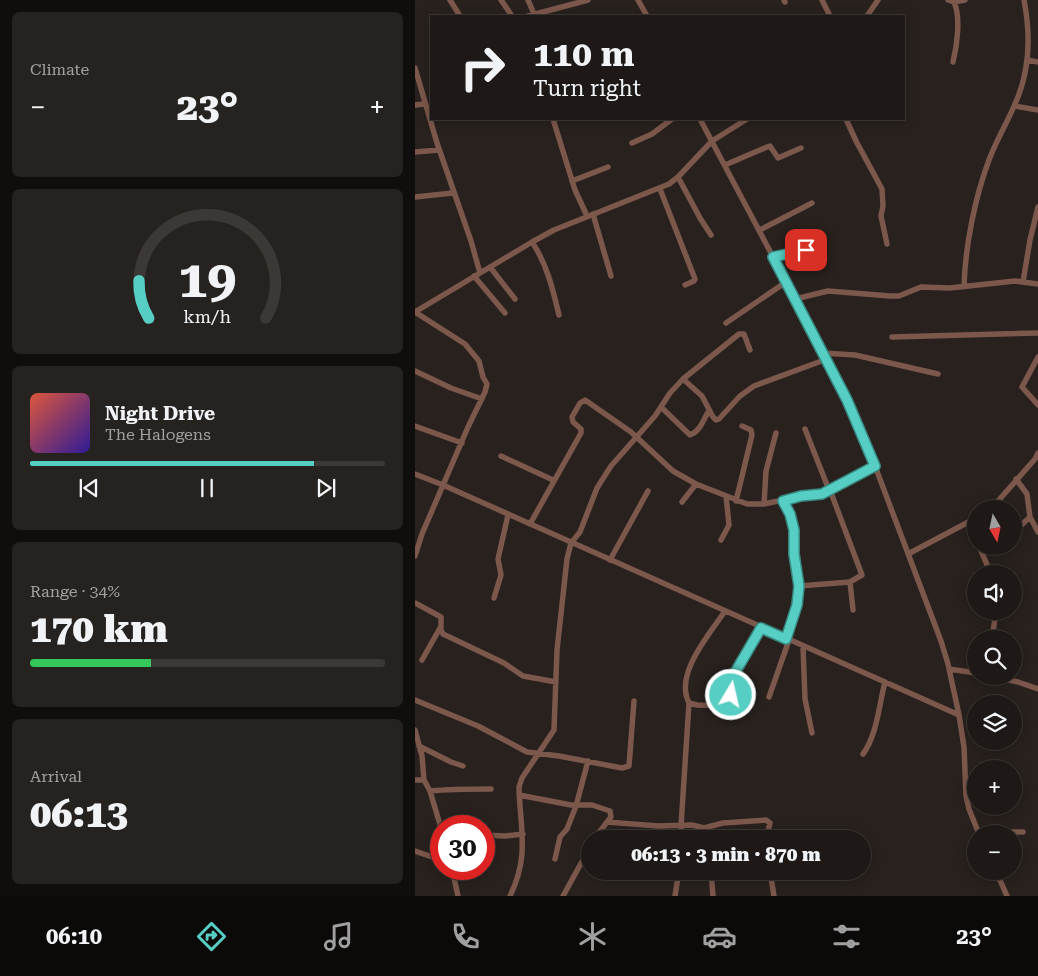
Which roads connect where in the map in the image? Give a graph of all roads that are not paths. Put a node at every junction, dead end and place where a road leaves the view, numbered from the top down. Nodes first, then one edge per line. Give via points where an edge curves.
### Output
1 (450, 0) edge
2 (501, 0) edge
3 (528, 0) edge
4 (588, 0) edge
5 (822, 0) edge
6 (879, 0) edge
7 (948, 0) edge
8 (965, 0) edge
9 (1024, 0) edge
10 (641, 1) edge
11 (954, 2) junction
12 (459, 15) edge
13 (511, 15) edge
14 (531, 15) edge
15 (647, 15) edge
16 (830, 15) edge
17 (868, 15) edge
18 (1027, 60) junction
19 (953, 62) dead end
20 (1038, 62) edge
21 (415, 68) edge
22 (425, 104) junction
23 (415, 105) edge
24 (1015, 106) junction
25 (1038, 110) edge
26 (553, 120) edge
27 (671, 120) edge
28 (701, 120) edge
29 (745, 120) edge
30 (846, 120) edge
31 (712, 141) junction
32 (633, 142) dead end
33 (801, 148) dead end
34 (439, 150) junction
35 (415, 152) edge
36 (725, 165) junction
37 (608, 167) dead end
38 (678, 177) junction
39 (572, 181) junction
40 (660, 190) junction
41 (453, 193) junction
42 (415, 198) edge
43 (812, 203) dead end
44 (1038, 207) edge
45 (590, 215) junction
46 (759, 230) junction
47 (711, 235) dead end
48 (532, 242) junction
49 (887, 244) dead end
50 (823, 247) dead end
51 (773, 257) junction
52 (490, 267) junction
53 (477, 275) junction
54 (611, 276) dead end
55 (786, 282) junction
56 (1023, 282) junction
57 (1038, 284) edge
58 (685, 286) dead end
59 (963, 287) junction
60 (515, 299) dead end
61 (795, 299) junction
62 (415, 312) edge
63 (505, 312) dead end
64 (559, 315) dead end
65 (726, 323) dead end
66 (1038, 333) edge
67 (892, 336) dead end
68 (750, 350) dead end
69 (823, 353) junction
70 (1038, 357) edge
71 (827, 359) junction
72 (415, 371) edge
73 (938, 374) dead end
74 (683, 379) junction
75 (482, 399) junction
76 (1038, 405) edge
77 (661, 408) junction
78 (709, 411) junction
79 (415, 426) edge
80 (742, 426) dead end
81 (805, 429) dead end
82 (776, 433) dead end
83 (635, 437) junction
84 (462, 443) junction
85 (1038, 453) edge
86 (501, 456) dead end
87 (875, 466) junction
88 (415, 474) edge
89 (1016, 479) junction
90 (553, 480) junction
91 (697, 484) junction
92 (443, 485) junction
93 (829, 489) junction
94 (649, 491) dead end
95 (726, 496) junction
96 (998, 500) edge
97 (736, 501) junction
98 (783, 501) junction
99 (682, 502) dead end
100 (763, 504) junction
101 (508, 515) junction
102 (1030, 516) junction
103 (967, 523) edge
104 (1023, 523) edge
105 (530, 524) junction
106 (1038, 532) edge
107 (721, 540) dead end
108 (571, 543) junction
109 (908, 554) junction
110 (415, 556) edge
111 (610, 560) junction
112 (850, 582) junction
113 (799, 586) junction
114 (494, 598) dead end
115 (415, 603) edge
116 (853, 610) dead end
117 (725, 612) junction
118 (440, 628) junction
119 (761, 628) junction
120 (788, 640) junction
121 (803, 646) junction
122 (422, 660) dead end
123 (949, 669) junction
124 (967, 672) edge
125 (556, 682) junction
126 (885, 682) junction
127 (1022, 683) edge
128 (1038, 689) edge
129 (769, 697) dead end
130 (415, 700) edge
131 (634, 701) dead end
132 (689, 703) junction
133 (959, 715) junction
134 (415, 730) edge
135 (812, 733) dead end
136 (419, 746) junction
137 (527, 752) junction
138 (539, 753) junction
139 (863, 754) dead end
140 (588, 761) junction
141 (533, 762) junction
142 (463, 766) dead end
143 (415, 780) edge
144 (424, 780) junction
145 (491, 788) dead end
146 (430, 791) junction
147 (519, 795) junction
148 (576, 806) junction
149 (437, 815) edge
150 (607, 822) junction
151 (976, 825) edge
152 (681, 826) junction
153 (704, 828) joint
154 (601, 830) edge
155 (681, 830) edge
156 (768, 830) edge
157 (523, 834) junction
158 (495, 836) edge
159 (415, 851) edge
160 (430, 856) edge
161 (555, 859) dead end
162 (581, 863) edge
163 (455, 880) edge
164 (678, 880) edge
165 (712, 880) edge
166 (771, 880) edge
167 (1000, 880) edge
168 (457, 896) edge
169 (510, 896) edge
170 (563, 896) edge
171 (675, 896) edge
172 (713, 896) edge
173 (773, 896) edge
174 (1007, 896) edge

1 - 12 street
2 - 13 street
3 - 14 street
4 - 14 street
5 - 16 street
6 - 17 street
7 - 11 street
8 - 11 street
9 - 18 street via 1029,34
10 - 15 street
11 - 19 street via 958,11 957,48
18 - 20 street
18 - 24 street
21 - 22 street
22 - 23 street
22 - 34 street
24 - 25 street
24 - 59 street via 982,182 968,245
26 - 39 street
27 - 32 street via 652,134
28 - 31 street
29 - 31 street
30 - 49 street via 882,189 881,216
31 - 36 street
31 - 38 street
33 - 36 street via 778,158 770,146
34 - 35 street
34 - 41 street
36 - 46 street
37 - 39 street
38 - 40 street
38 - 47 street
39 - 45 street
40 - 45 street
40 - 58 street via 695,279
41 - 42 street
41 - 53 street via 471,241
43 - 46 street
44 - 56 street
45 - 48 street
45 - 54 street
46 - 51 street
48 - 52 street
48 - 64 street via 553,287
50 - 51 street
51 - 55 street
52 - 53 street
52 - 60 street
53 - 62 street
53 - 63 street
55 - 61 street
55 - 65 street
56 - 57 street
56 - 59 street
59 - 61 street via 921,287 899,296 828,291
61 - 69 street
62 - 75 street via 471,350 479,361 487,384
66 - 67 street
68 - 74 street via 744,334 739,334
69 - 71 street
69 - 73 street via 855,355
70 - 76 street via 1022,387
71 - 78 street via 754,386 719,419 713,418
71 - 87 street
72 - 75 street
74 - 77 street
74 - 78 street via 702,396
75 - 84 street
77 - 78 street via 691,435 698,430
77 - 83 street
79 - 84 street
80 - 97 street via 752,434
81 - 93 street
82 - 100 street via 766,471
83 - 90 street via 588,402 582,401 572,417 581,433
83 - 91 street via 673,471
83 - 108 street via 603,477 580,532
84 - 92 street
85 - 89 street
86 - 90 street
87 - 93 street
87 - 109 street
88 - 92 street
89 - 96 street
89 - 102 street via 1027,494
90 - 105 street
91 - 95 street
91 - 99 street
92 - 101 street
92 - 110 street
93 - 98 street via 817,495
93 - 112 street via 862,575
94 - 111 street
95 - 97 street
95 - 107 street via 729,525
97 - 100 street
98 - 100 street
98 - 113 street via 794,530
101 - 105 street
101 - 114 street via 498,559 501,575
102 - 104 street
102 - 106 street
103 - 109 street
105 - 108 street
108 - 111 street
108 - 125 street via 564,583
109 - 123 street
111 - 117 street
112 - 113 street
112 - 116 street
113 - 120 street
115 - 118 street via 441,617
117 - 119 street
117 - 132 street via 687,673 685,691
118 - 122 street
118 - 125 street via 443,634 504,663 523,676
119 - 120 street
119 - 132 street via 733,676 732,707
120 - 121 street
120 - 129 street
121 - 126 street
121 - 135 street via 805,699
123 - 124 street
123 - 133 street
125 - 138 street via 554,730
126 - 133 street
126 - 139 street via 873,735
127 - 128 street
130 - 137 street via 478,726
131 - 140 street via 629,766 622,768
132 - 152 street
133 - 151 street via 966,796
134 - 136 street
136 - 142 street
136 - 144 street
137 - 138 street
137 - 141 street
138 - 140 street
138 - 141 street
140 - 148 street
141 - 147 street via 521,778
143 - 144 street
144 - 146 street
145 - 146 street
146 - 149 street
147 - 148 street
147 - 157 street
148 - 150 street via 610,811 612,815
148 - 161 street via 567,829 560,837
150 - 152 street
150 - 154 street
152 - 153 street
152 - 155 street
153 - 156 street via 723,823 766,820
157 - 158 street
157 - 169 street via 521,864
159 - 160 street
162 - 170 street
163 - 168 street
164 - 171 street
165 - 172 street
166 - 173 street
167 - 174 street

